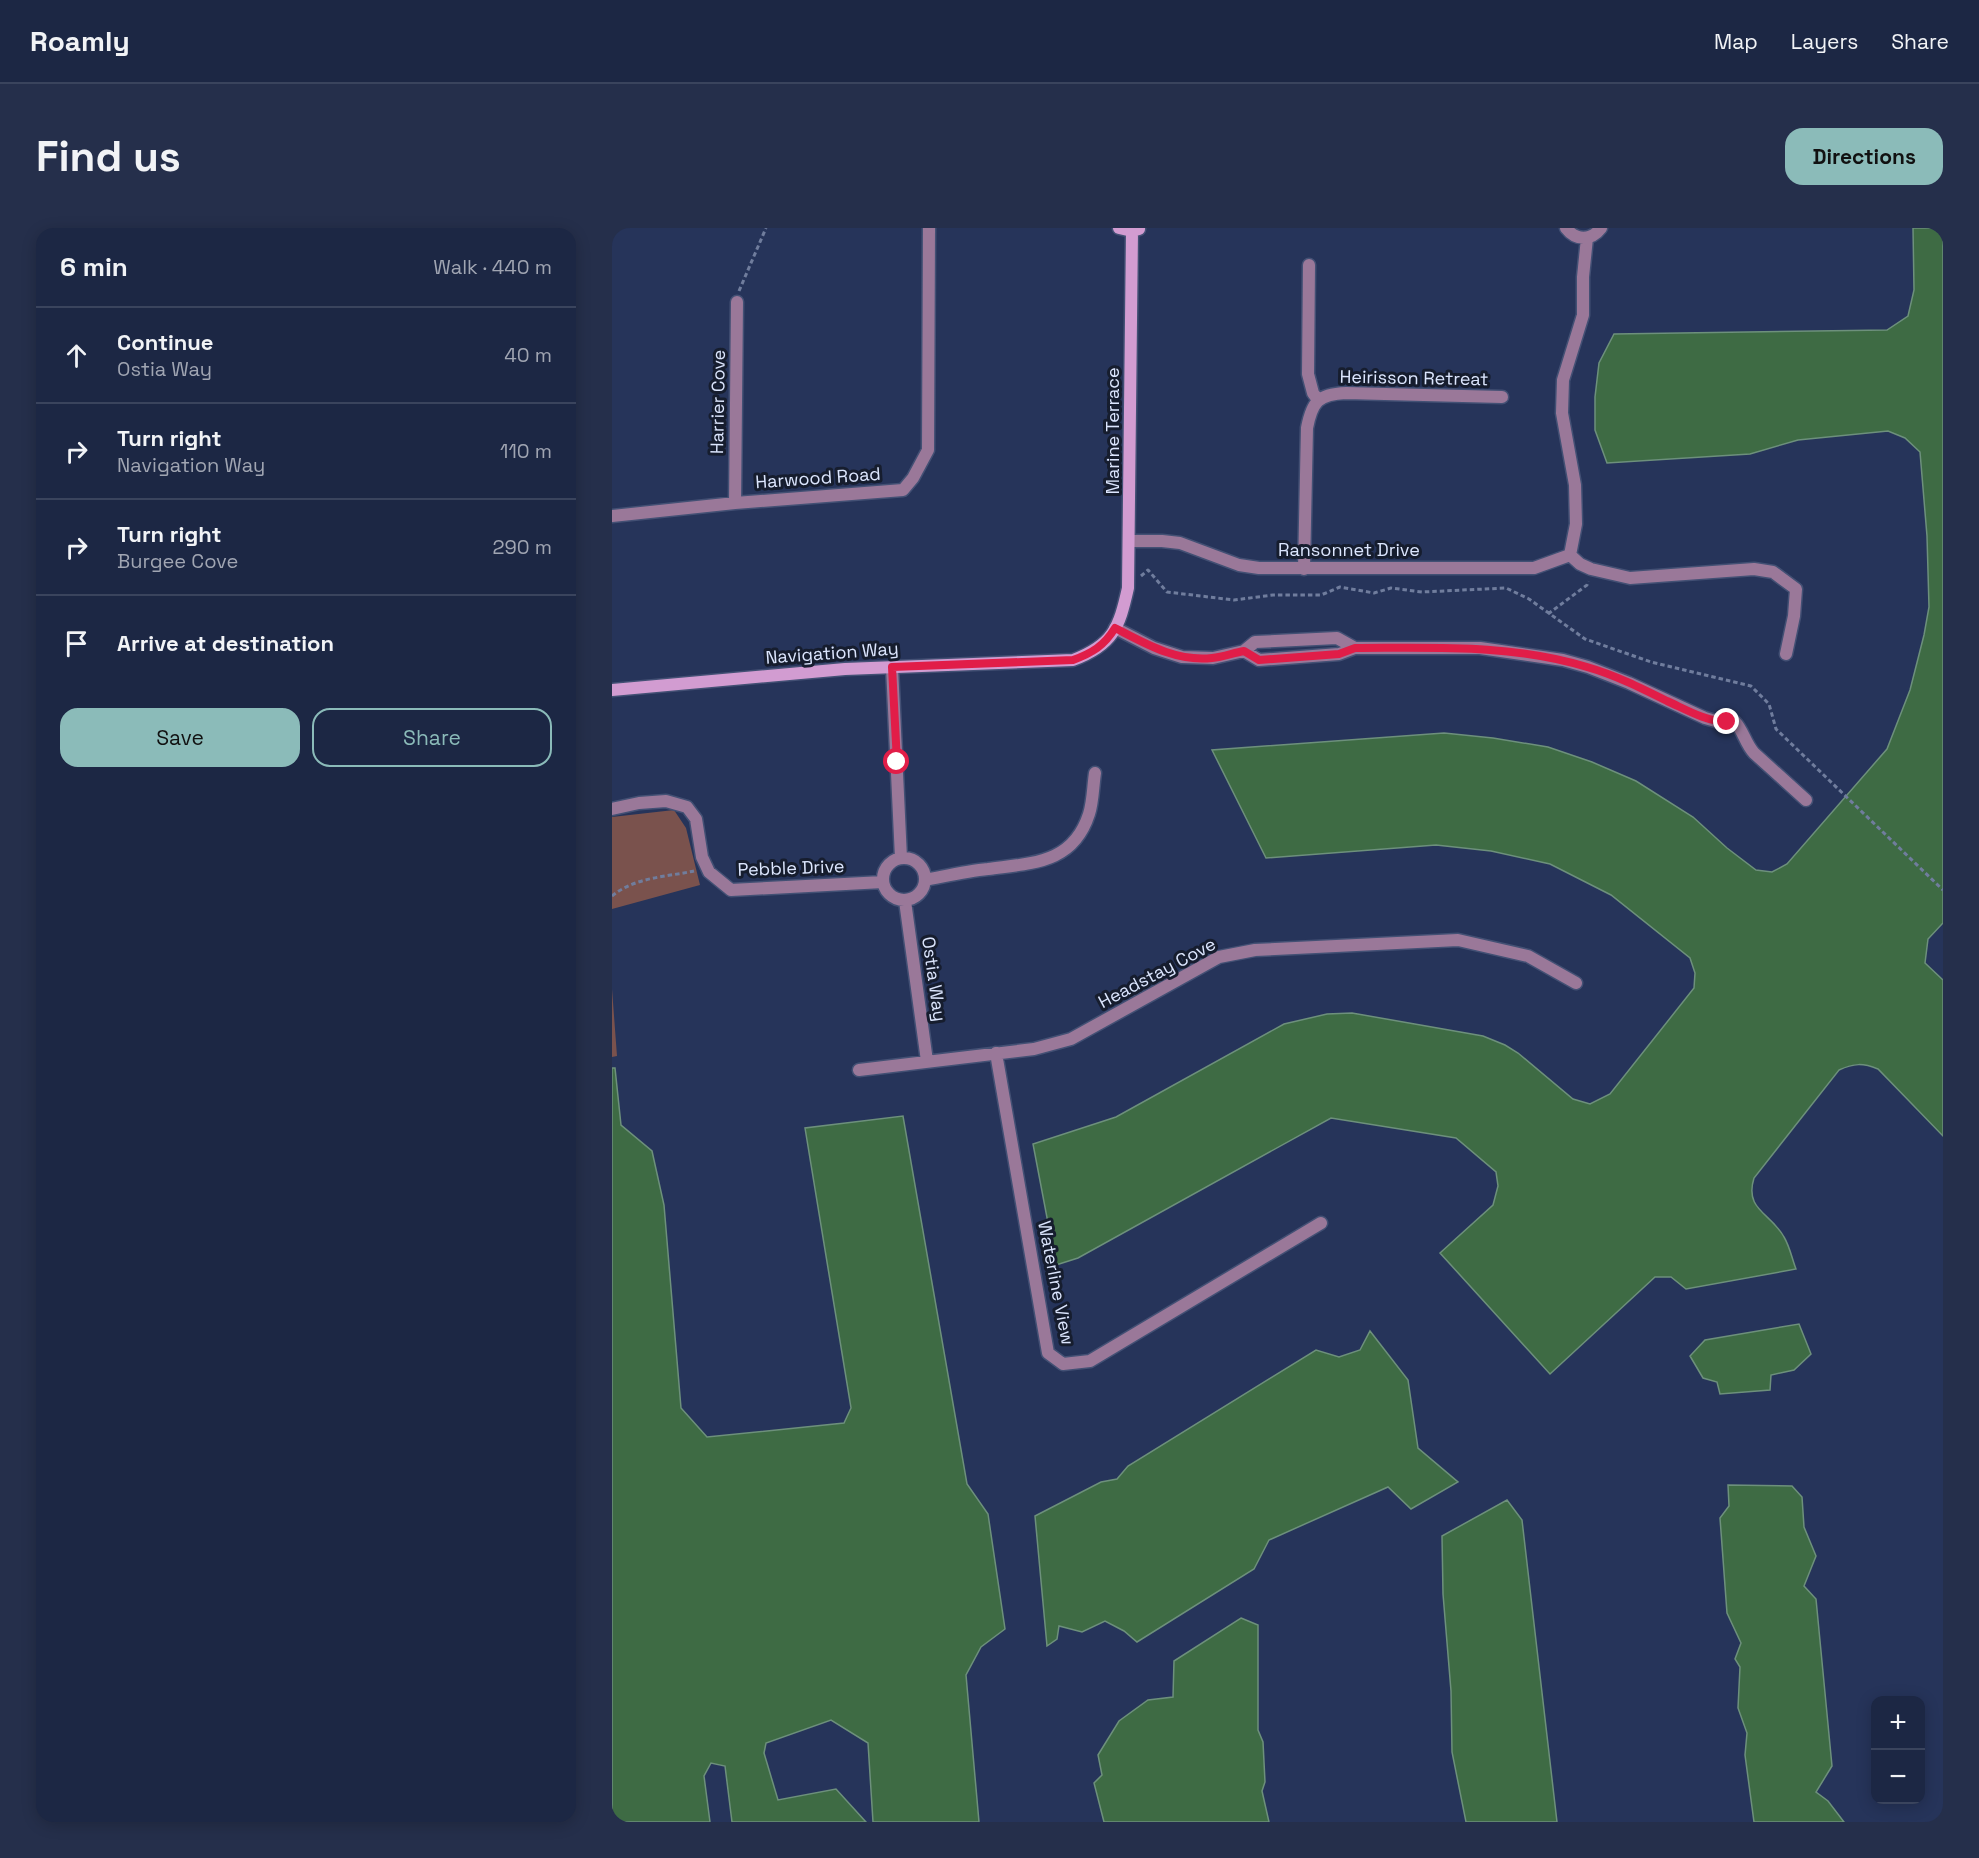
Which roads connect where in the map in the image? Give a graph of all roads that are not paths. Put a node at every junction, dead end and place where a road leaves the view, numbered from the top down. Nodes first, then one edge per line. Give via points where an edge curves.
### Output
1 (929, 228) edge
2 (1119, 228) edge
3 (1566, 228) edge
4 (1601, 228) edge
5 (1136, 229) edge
6 (1587, 238) junction
7 (1309, 266) dead end
8 (737, 302) road end
9 (1502, 397) dead end
10 (1318, 400) junction
11 (735, 503) junction
12 (612, 516) edge
13 (1130, 542) junction
14 (1570, 555) junction
15 (1304, 569) junction
16 (1115, 628) junction
17 (1355, 648) junction
18 (1244, 651) junction
19 (1786, 654) dead end
20 (892, 667) junction
21 (612, 690) edge
22 (1095, 773) dead end
23 (1806, 800) dead end
24 (612, 809) edge
25 (901, 858) junction
26 (925, 880) junction
27 (883, 882) junction
28 (906, 901) junction
29 (1576, 983) dead end
30 (996, 1053) junction
31 (927, 1061) junction
32 (859, 1070) dead end
33 (1321, 1223) dead end

1 - 11 street, Harwood Road via 927,450 913,478 903,490
2 - 5 street
3 - 6 street via 1575,237
4 - 6 street
5 - 13 street, Marine Terrace
6 - 14 street via 1583,315 1563,380 1562,412 1575,485 1576,524
7 - 10 street via 1308,374
8 - 11 street, Harrier Cove
9 - 10 street, Heirisson Retreat via 1332,393
10 - 15 street, Heirisson Retreat via 1307,428
11 - 12 street, Harwood Road
13 - 15 street, Ransonnet Drive via 1180,543 1239,565
13 - 16 street, Marine Terrace via 1128,588
14 - 15 street, Ransonnet Drive via 1534,568
14 - 19 street via 1591,569 1630,578 1754,569 1773,572 1796,589
16 - 18 street via 1182,657 1213,658
16 - 20 street, Navigation Way via 1106,643 1073,660
17 - 18 street via 1339,654 1259,660
17 - 18 street via 1337,638 1255,642
17 - 23 street via 1480,648 1588,667 1705,718 1736,722 1747,746
20 - 21 street, Navigation Way
20 - 25 street
22 - 26 street via 1090,814 1079,836 1064,852 1037,863
24 - 27 street, Pebble Drive via 666,801 687,807 696,819 707,868 731,890
25 - 26 street via 921,866
25 - 27 street via 888,865
26 - 28 street via 919,894
27 - 28 street via 888,894
28 - 31 street, Ostia Way
29 - 30 street, Headstay Cove via 1528,956 1458,940 1255,950 1219,957 1071,1039 1034,1049
30 - 31 street, Headstay Cove
30 - 33 street, Waterline View via 1048,1353 1063,1365 1090,1361
31 - 32 street, Headstay Cove

